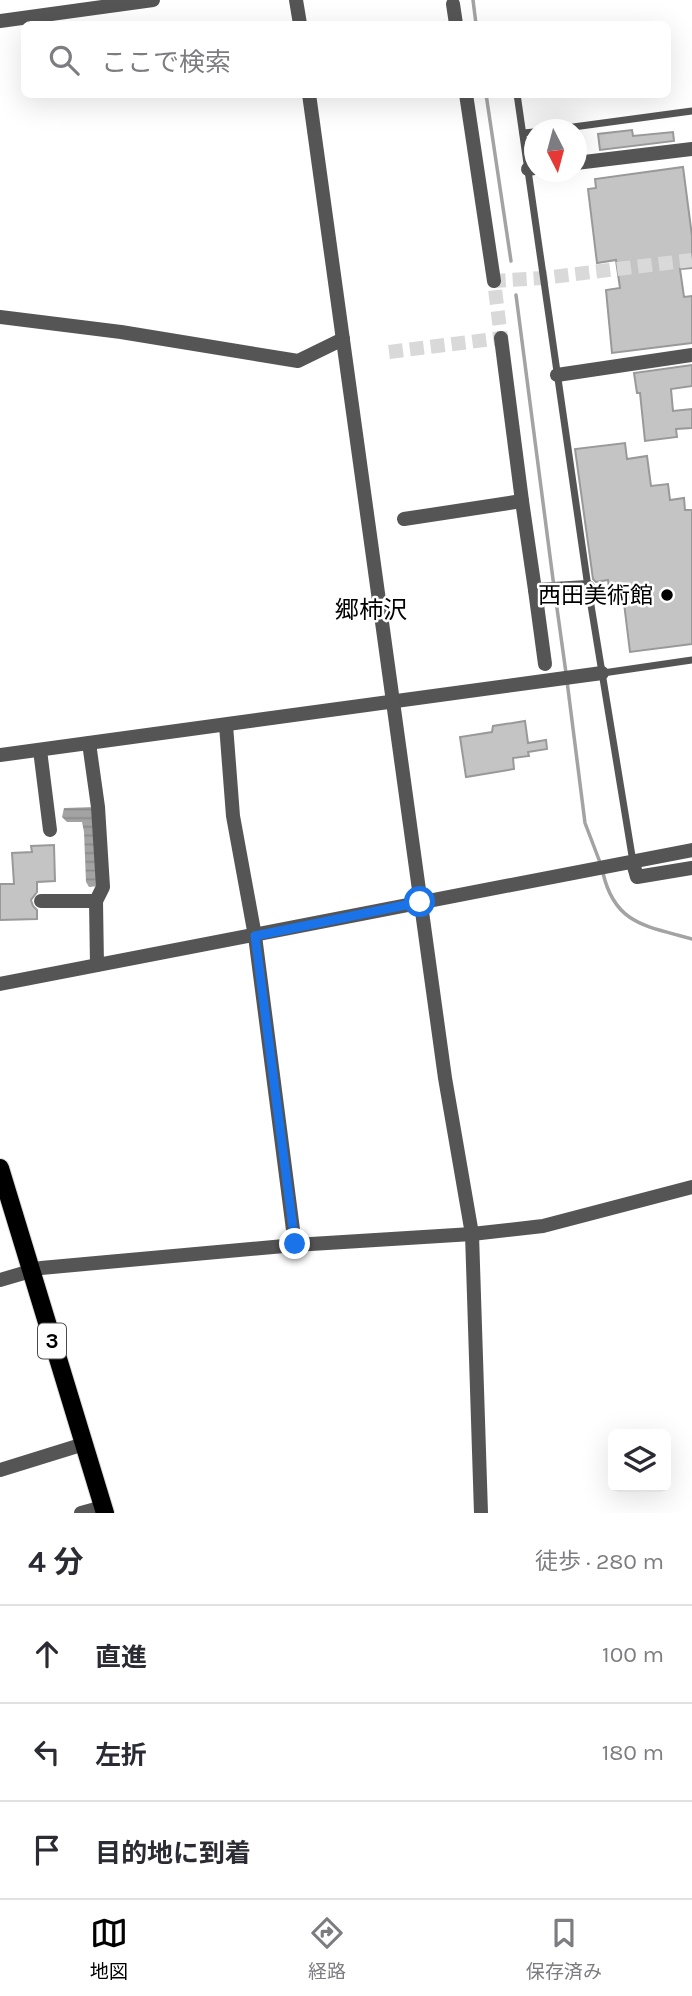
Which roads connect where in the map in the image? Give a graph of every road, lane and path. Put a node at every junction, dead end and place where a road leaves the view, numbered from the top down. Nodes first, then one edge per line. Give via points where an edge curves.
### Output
1 (153, 0) edge
2 (296, 0) edge
3 (453, 4) dead end
4 (300, 21) edge
5 (456, 21) edge
6 (0, 22) edge
7 (310, 98) edge
8 (467, 98) edge
9 (518, 98) edge
10 (692, 111) edge
11 (587, 125) edge
12 (523, 133) joint
13 (524, 137) edge
14 (692, 149) edge
15 (587, 162) edge
16 (533, 182) edge
17 (494, 281) dead end
18 (0, 317) edge
19 (501, 338) dead end
20 (343, 340) junction
21 (692, 355) edge
22 (557, 375) junction
23 (522, 500) junction
24 (404, 519) dead end
25 (588, 587) junction
26 (535, 590) junction
27 (692, 660) edge
28 (545, 664) dead end
29 (602, 673) junction
30 (394, 702) junction
31 (226, 725) junction
32 (89, 743) junction
33 (40, 750) junction
34 (0, 755) edge
35 (50, 830) dead end
36 (692, 850) edge
37 (633, 863) junction
38 (692, 868) edge
39 (41, 901) dead end
40 (96, 901) junction
41 (420, 902) junction
42 (255, 936) junction
43 (97, 965) junction
44 (0, 984) edge
45 (0, 1168) edge
46 (692, 1187) edge
47 (472, 1234) junction
48 (295, 1244) junction
49 (31, 1271) junction
50 (0, 1280) edge
51 (84, 1444) junction
52 (0, 1470) edge
53 (104, 1510) edge
54 (81, 1513) edge
55 (481, 1513) edge

1 - 6 street
2 - 4 street
3 - 5 street
7 - 20 street
8 - 17 street
9 - 12 lane
10 - 11 lane
12 - 13 lane
14 - 15 street
16 - 22 lane
18 - 20 street via 298,361
19 - 23 street
20 - 30 street
21 - 22 street
22 - 25 lane
23 - 24 street
23 - 26 street
25 - 26 street
25 - 29 lane
26 - 28 street
27 - 29 lane
29 - 30 street
29 - 37 lane
30 - 31 street
30 - 41 street
31 - 32 street
31 - 42 street via 233,816
32 - 33 street
32 - 40 street via 103,887
33 - 34 street
33 - 35 street
36 - 37 street
37 - 38 street via 637,877
37 - 41 street
39 - 40 street
40 - 43 street
41 - 42 street
41 - 47 street
42 - 43 street
42 - 48 street
43 - 44 street
45 - 49 main road, 3
46 - 47 street via 543,1226
47 - 48 street
47 - 55 street
48 - 49 street
49 - 50 street
49 - 51 main road, 3
51 - 52 street
51 - 53 main road, 3
53 - 54 street

